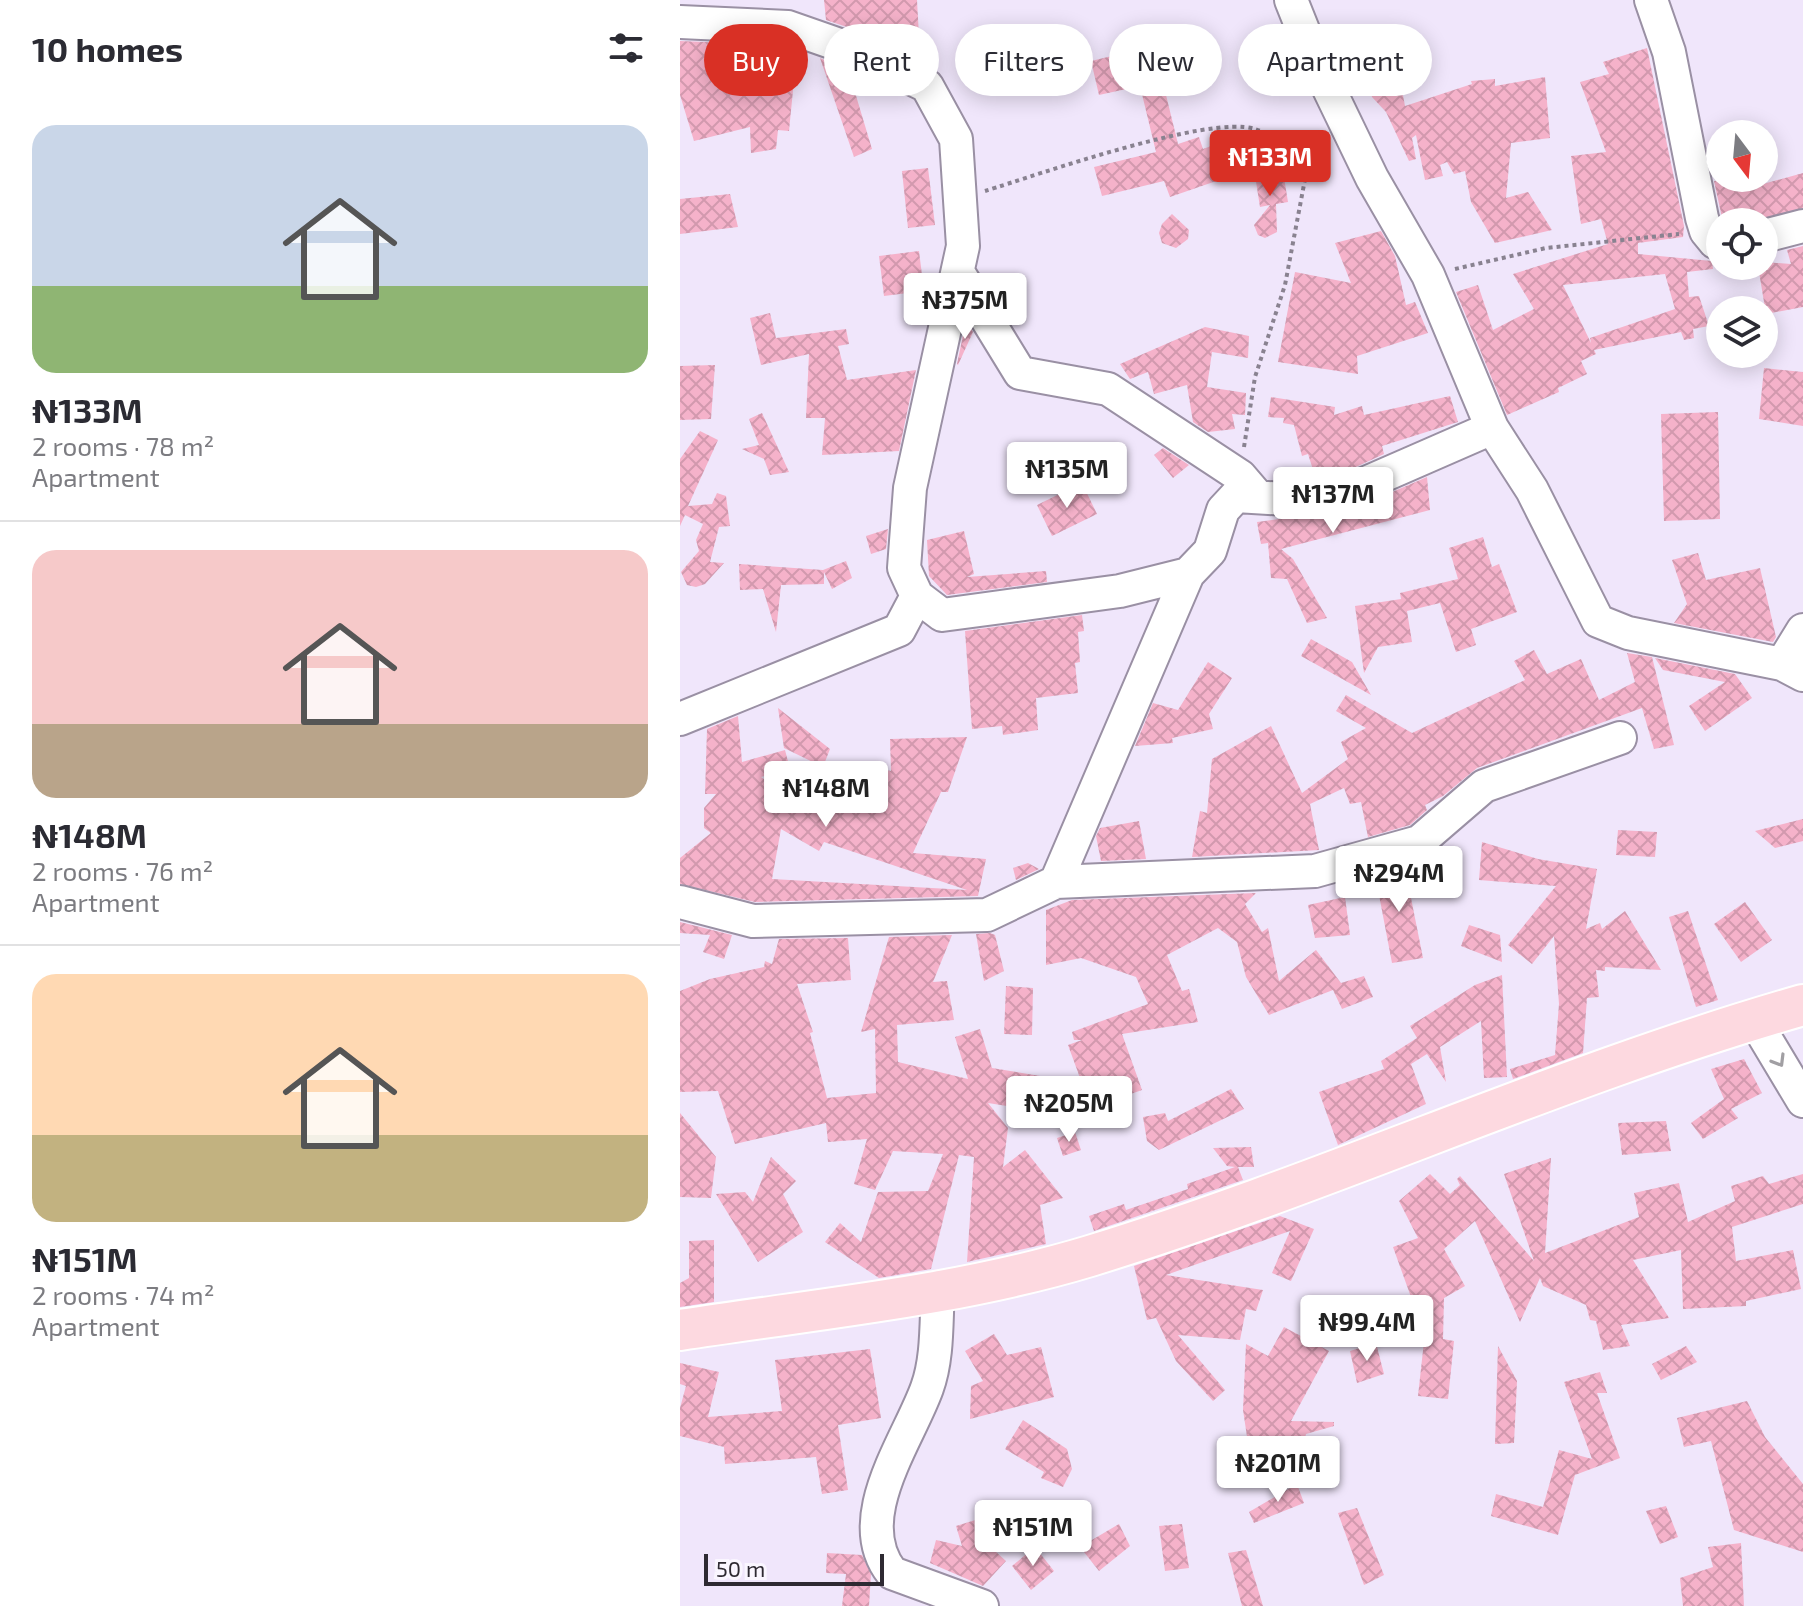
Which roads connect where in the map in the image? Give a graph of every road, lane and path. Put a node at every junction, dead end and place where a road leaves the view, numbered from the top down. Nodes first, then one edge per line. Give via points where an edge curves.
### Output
1 (1291, 0) edge
2 (1651, 0) edge
3 (680, 22) edge
4 (1352, 134) junction
5 (1309, 158) junction
6 (963, 198) junction
7 (1706, 208) edge
8 (1803, 226) edge
9 (1778, 232) edge
10 (1706, 237) edge
11 (958, 272) junction
12 (1428, 275) junction
13 (1492, 428) junction
14 (1249, 486) junction
15 (1188, 574) junction
16 (917, 596) junction
17 (1803, 630) edge
18 (1792, 670) edge
19 (680, 719) edge
20 (1620, 738) dead end
21 (1056, 882) junction
22 (680, 902) edge
23 (1802, 1004) edge
24 (1755, 1021) junction
25 (1803, 1101) edge
26 (938, 1289) junction
27 (680, 1330) edge
28 (982, 1606) edge

1 - 4 street
2 - 7 street via 1669,52
3 - 6 street via 788,27 851,49 927,86 956,139
4 - 5 path
4 - 12 street
5 - 6 path via 1255,129 1224,125
5 - 14 path via 1285,285 1255,377
6 - 11 street
8 - 9 street
10 - 12 path via 1546,248
11 - 14 street via 1020,373 1108,389
11 - 16 street via 910,488 904,568
12 - 13 street
13 - 14 street via 1350,490 1286,499
13 - 18 street via 1532,490 1598,621 1628,633
14 - 15 street via 1223,510 1210,551
15 - 16 street via 1120,591 942,615
15 - 21 street
16 - 19 street via 899,630
17 - 18 street
20 - 21 street via 1484,786 1419,842 1315,871
21 - 22 street via 987,915 753,921
23 - 24 main road
24 -> 25 street
24 - 26 main road via 1088,1256
26 - 27 main road
26 - 28 street via 933,1368 895,1458 875,1535 892,1573

